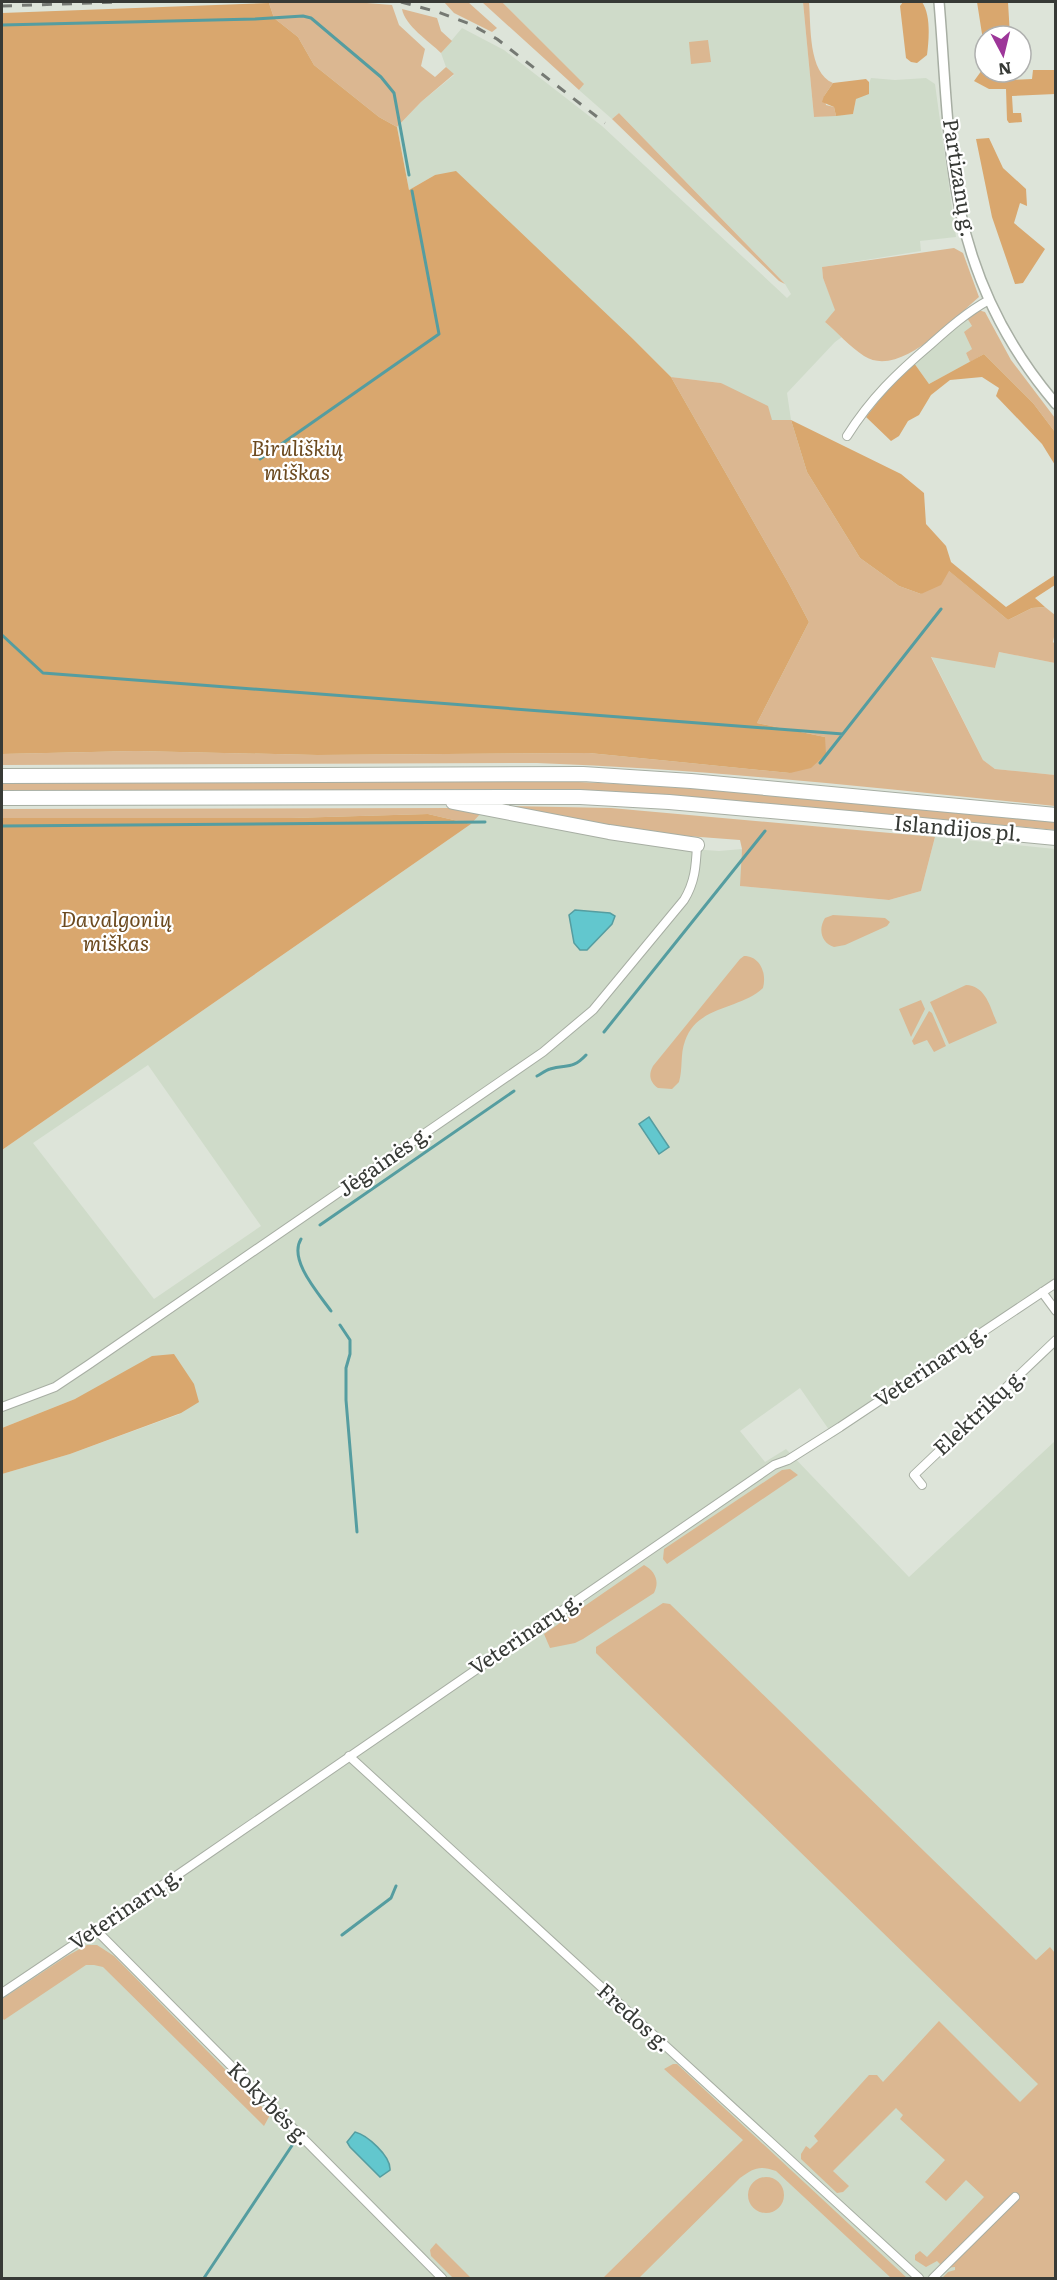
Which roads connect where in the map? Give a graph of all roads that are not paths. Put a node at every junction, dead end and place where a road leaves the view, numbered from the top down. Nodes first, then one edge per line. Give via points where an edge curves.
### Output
1 (939, 2) edge
2 (989, 300) junction
3 (1056, 404) edge
4 (847, 436) dead end
5 (2, 776) edge
6 (421, 796) junction
7 (2, 798) edge
8 (1056, 815) edge
9 (960, 829) junction
10 (1056, 838) edge
11 (697, 845) joint
12 (1056, 847) edge
13 (1056, 1282) edge
14 (1042, 1292) junction
15 (1056, 1311) edge
16 (1056, 1340) edge
17 (2, 1407) edge
18 (922, 1485) dead end
19 (349, 1756) junction
20 (96, 1930) junction
21 (2, 1993) edge
22 (1014, 2197) dead end
23 (442, 2278) edge
24 (920, 2278) edge
25 (933, 2278) edge

1 - 2 street, Partizanų g. via 960,209
2 - 3 street, Partizanų g. via 1010,340
2 - 4 street via 960,319 891,378
5 - 8 highway, Islandijos pl. via 583,774
6 - 7 highway
6 - 9 highway, Islandijos pl. via 669,802
6 - 11 highway
9 - 10 highway, Islandijos pl.
9 - 12 highway
11 - 17 street, Jėgainės g. via 695,875 684,900 576,1026 55,1387
13 - 14 street, Veterinarų g.
14 - 15 street
14 - 19 street, Veterinarų g. via 840,1427 774,1465
16 - 18 street, Elektrikų g. via 914,1475
19 - 20 street, Veterinarų g.
19 - 24 street, Fredos g.
20 - 21 street, Veterinarų g.
20 - 23 street, Kokybės g.
22 - 25 street

